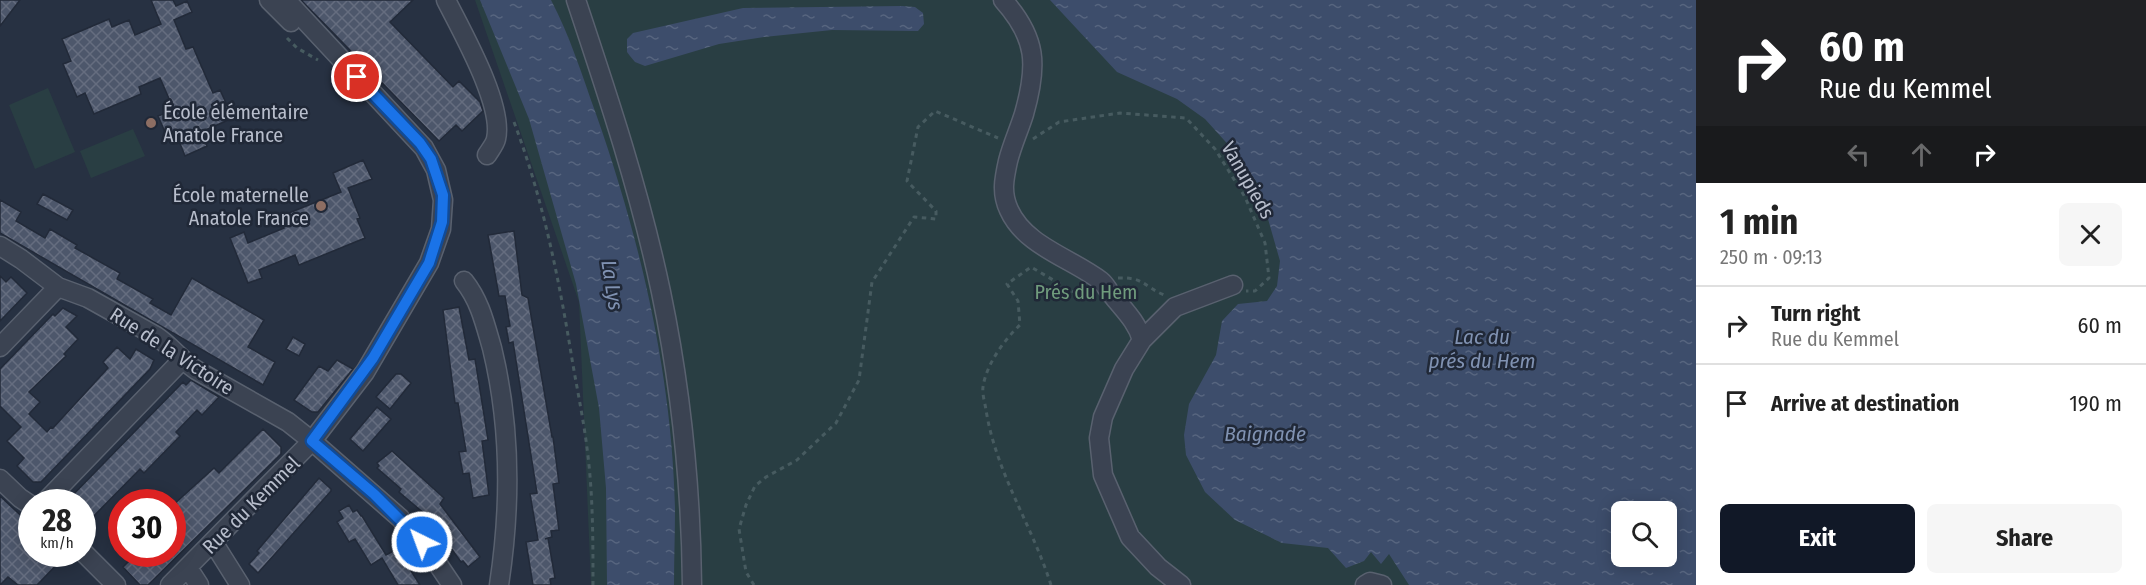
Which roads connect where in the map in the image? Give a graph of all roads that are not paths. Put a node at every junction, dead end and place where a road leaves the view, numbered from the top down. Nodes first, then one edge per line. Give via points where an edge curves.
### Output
1 (269, 0) edge
2 (286, 0) edge
3 (446, 0) edge
4 (576, 0) edge
5 (1003, 0) edge
6 (340, 59) junction
7 (487, 155) dead end
8 (0, 246) edge
9 (464, 281) dead end
10 (58, 287) junction
11 (1239, 288) road end
12 (1142, 340) junction
13 (0, 347) edge
14 (181, 361) junction
15 (312, 441) junction
16 (0, 479) edge
17 (58, 489) edge
18 (18, 496) edge
19 (213, 542) junction
20 (96, 565) edge
21 (188, 568) junction
22 (116, 585) edge
23 (170, 585) edge
24 (199, 585) edge
25 (240, 585) edge
26 (452, 585) edge
27 (499, 585) edge
28 (692, 585) edge
29 (1181, 585) edge
30 (1365, 585) edge
31 (1382, 585) edge

1 - 6 street, Rue du Kemmel via 309,41
2 - 6 street, Rue du Kemmel
3 - 7 street via 480,72 496,118 496,140
4 - 28 street via 632,173 661,292 692,516
5 - 12 street via 1025,28 1032,47 1024,112 1004,177 1003,195 1023,232 1104,283 1139,329
6 - 15 street, Rue du Kemmel via 431,159 443,195 442,222 429,263 365,372
8 - 10 street, Rue de la Victoire
9 - 27 street via 481,310 503,413 507,512
10 - 13 street
10 - 14 street, Rue de la Victoire via 88,298 156,336
11 - 12 street via 1175,307
12 - 29 street via 1103,417 1099,438 1103,475 1130,537
14 - 15 street, Rue de la Victoire via 288,422
14 - 17 street
15 - 19 street, Rue du Kemmel
15 - 26 street, Rue de la Victoire via 400,518
16 - 18 street
19 - 21 street, Rue du Kemmel
19 - 25 street
20 - 22 street
21 - 23 street, Rue du Kemmel
21 - 24 street
30 - 31 street

